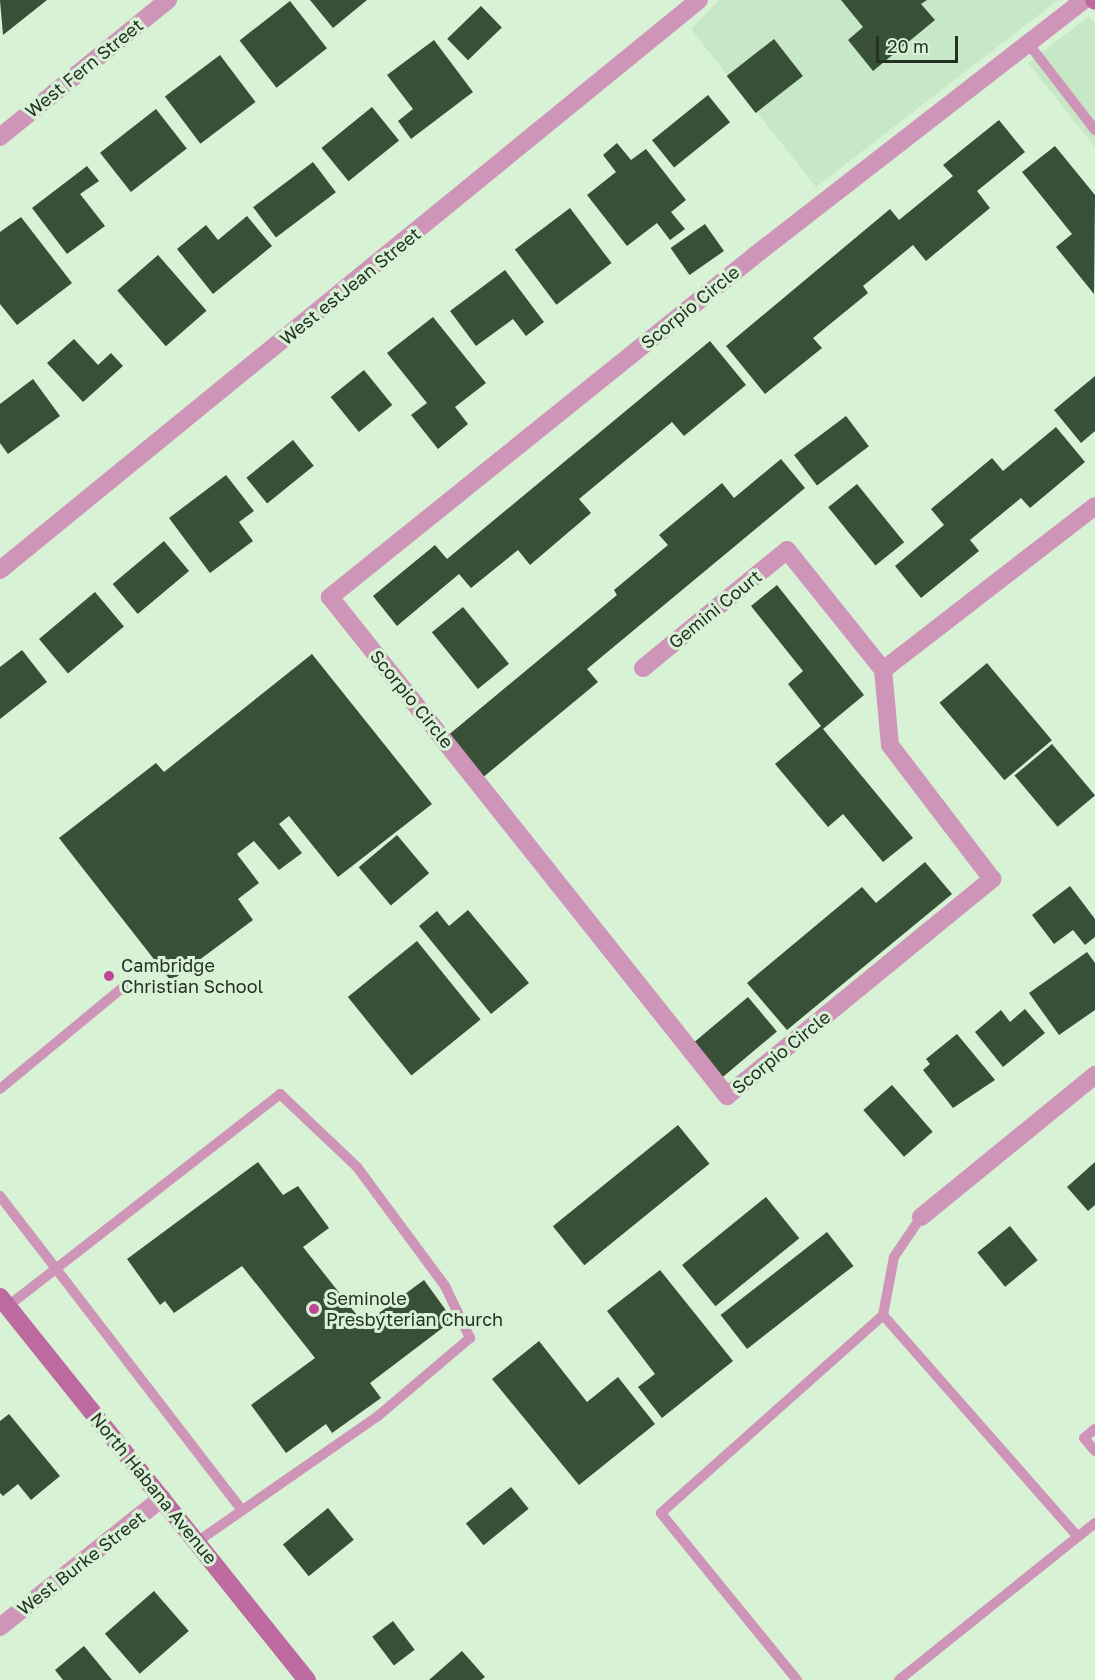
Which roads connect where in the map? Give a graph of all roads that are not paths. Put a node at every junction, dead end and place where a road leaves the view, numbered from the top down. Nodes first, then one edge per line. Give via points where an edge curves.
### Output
1 (168, 0) edge
2 (699, 0) edge
3 (1084, 0) edge
4 (1028, 43) junction
5 (1095, 130) edge
6 (0, 137) edge
7 (1095, 506) edge
8 (0, 570) edge
9 (643, 668) dead end
10 (883, 670) junction
11 (127, 984) dead end
12 (1095, 1076) edge
13 (0, 1089) edge
14 (0, 1196) edge
15 (921, 1217) joint
16 (54, 1268) junction
17 (4, 1301) edge
18 (883, 1315) junction
19 (1095, 1429) edge
20 (1095, 1451) edge
21 (162, 1498) junction
22 (240, 1508) junction
23 (1095, 1523) edge
24 (1078, 1537) junction
25 (197, 1542) junction
26 (0, 1627) edge
27 (308, 1680) edge
28 (797, 1680) edge
29 (899, 1680) edge

1 - 6 street, West Fern Street
2 - 8 street, West estJean Street
3 - 4 street, Scorpio Circle
4 - 5 lane
4 - 10 street, Scorpio Circle via 330,597 727,1096 992,879 890,745
7 - 10 street
9 - 10 street, Gemini Court via 787,550
11 - 13 lane
12 - 15 street
14 - 16 lane
15 - 18 lane via 894,1257
16 - 17 lane
16 - 22 lane
16 - 22 lane via 280,1094 369,1183 445,1286 470,1338 378,1416
17 - 21 street, North Habana Avenue
18 - 24 lane
18 - 28 lane via 662,1513
19 - 20 lane via 1084,1438
21 - 25 street, North Habana Avenue
21 - 26 street, West Burke Street
22 - 25 lane
23 - 24 lane
24 - 29 lane
25 - 27 street, North Habana Avenue

